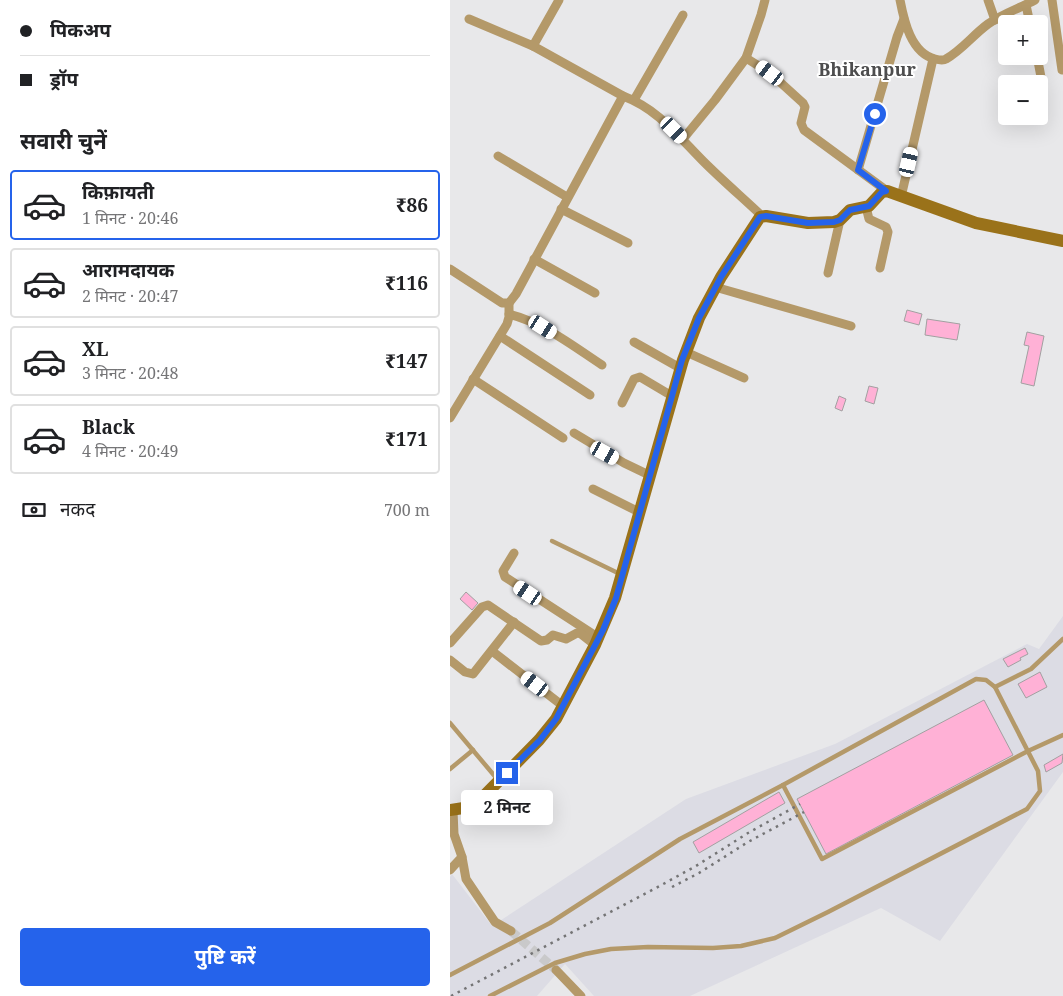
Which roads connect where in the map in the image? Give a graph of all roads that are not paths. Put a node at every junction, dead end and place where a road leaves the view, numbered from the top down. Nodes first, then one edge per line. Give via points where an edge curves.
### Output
1 (559, 0) edge
2 (765, 0) edge
3 (900, 0) edge
4 (988, 0) edge
5 (1035, 0) edge
6 (1052, 0) edge
7 (1026, 5) junction
8 (684, 15) dead end
9 (1028, 15) edge
10 (469, 19) dead end
11 (904, 19) junction
12 (995, 20) junction
13 (533, 46) junction
14 (746, 58) junction
15 (933, 59) junction
16 (1062, 70) edge
17 (623, 96) junction
18 (634, 100) junction
19 (683, 139) junction
20 (498, 156) dead end
21 (858, 170) junction
22 (886, 191) junction
23 (567, 197) junction
24 (901, 197) junction
25 (866, 207) junction
26 (561, 209) junction
27 (762, 216) junction
28 (840, 220) junction
29 (1063, 241) edge
30 (628, 243) dead end
31 (534, 259) junction
32 (880, 268) dead end
33 (450, 269) edge
34 (828, 273) dead end
35 (715, 287) junction
36 (595, 293) dead end
37 (509, 302) junction
38 (509, 314) junction
39 (851, 326) dead end
40 (500, 336) junction
41 (634, 342) dead end
42 (686, 352) junction
43 (602, 364) dead end
44 (680, 368) junction
45 (744, 378) dead end
46 (473, 379) junction
47 (590, 395) dead end
48 (672, 396) junction
49 (622, 402) dead end
50 (450, 418) edge
51 (574, 433) dead end
52 (563, 438) dead end
53 (649, 475) junction
54 (593, 489) dead end
55 (639, 512) junction
56 (552, 541) dead end
57 (514, 553) dead end
58 (622, 575) junction
59 (514, 622) junction
60 (1063, 639) edge
61 (597, 641) junction
62 (450, 644) edge
63 (492, 651) junction
64 (450, 660) edge
65 (995, 687) junction
66 (563, 706) junction
67 (450, 723) edge
68 (1063, 735) edge
69 (473, 750) junction
70 (1028, 751) junction
71 (450, 769) edge
72 (499, 781) junction
73 (784, 785) junction
74 (451, 810) edge
75 (462, 857) junction
76 (450, 870) edge
77 (510, 931) tunnel mouth
78 (556, 970) tunnel mouth
79 (450, 975) edge
80 (490, 996) edge
81 (582, 996) edge

1 - 13 street
2 - 14 street
3 - 11 street
4 - 12 street
5 - 7 street
6 - 16 street
7 - 9 street
7 - 12 street
8 - 18 street
10 - 13 street
11 - 15 street via 913,42
11 - 21 street
12 - 15 street via 946,59
13 - 17 street
14 - 19 street
14 - 21 street via 770,73 803,103 801,124 804,130
15 - 24 street
17 - 18 street
17 - 23 street
18 - 19 street via 665,121
19 - 27 street
20 - 23 street
21 - 22 street
22 - 24 street
22 - 25 street
23 - 26 street
24 - 29 street via 976,223
25 - 28 street via 850,210
25 - 32 street via 869,219 886,227 888,232
26 - 30 street
26 - 31 street
27 - 28 street via 808,223
27 - 35 street
28 - 34 street
31 - 36 street
31 - 37 street
33 - 37 street via 502,303
35 - 39 street
35 - 42 street
37 - 38 street
38 - 40 street
38 - 43 street via 531,320
40 - 46 street
40 - 47 street
41 - 44 street
42 - 44 street
42 - 45 street
44 - 48 street
46 - 50 street
46 - 52 street
48 - 49 street via 636,377
48 - 53 street
51 - 53 street
53 - 55 street
54 - 55 street
55 - 58 street
56 - 58 lane
57 - 61 street via 503,571 505,577
58 - 61 street via 616,598
59 - 61 street via 541,641 554,635 566,639 577,633
59 - 62 street via 491,606 484,606
59 - 63 street
60 - 65 lane via 1031,669
61 - 66 street
63 - 64 street via 473,674
63 - 66 street
65 - 70 lane
65 - 73 lane via 986,680 976,679
66 - 72 street via 540,740
67 - 69 lane
68 - 70 lane
69 - 71 lane
69 - 72 lane
70 - 73 lane via 822,859
70 - 80 lane via 1038,771 1040,791 1027,809 774,938 741,946 648,947 585,954 555,962
72 - 74 street via 470,807
73 - 79 lane via 680,840 550,922
74 - 75 street via 454,834
75 - 76 street
75 - 77 street via 466,879 495,922
78 - 81 street

